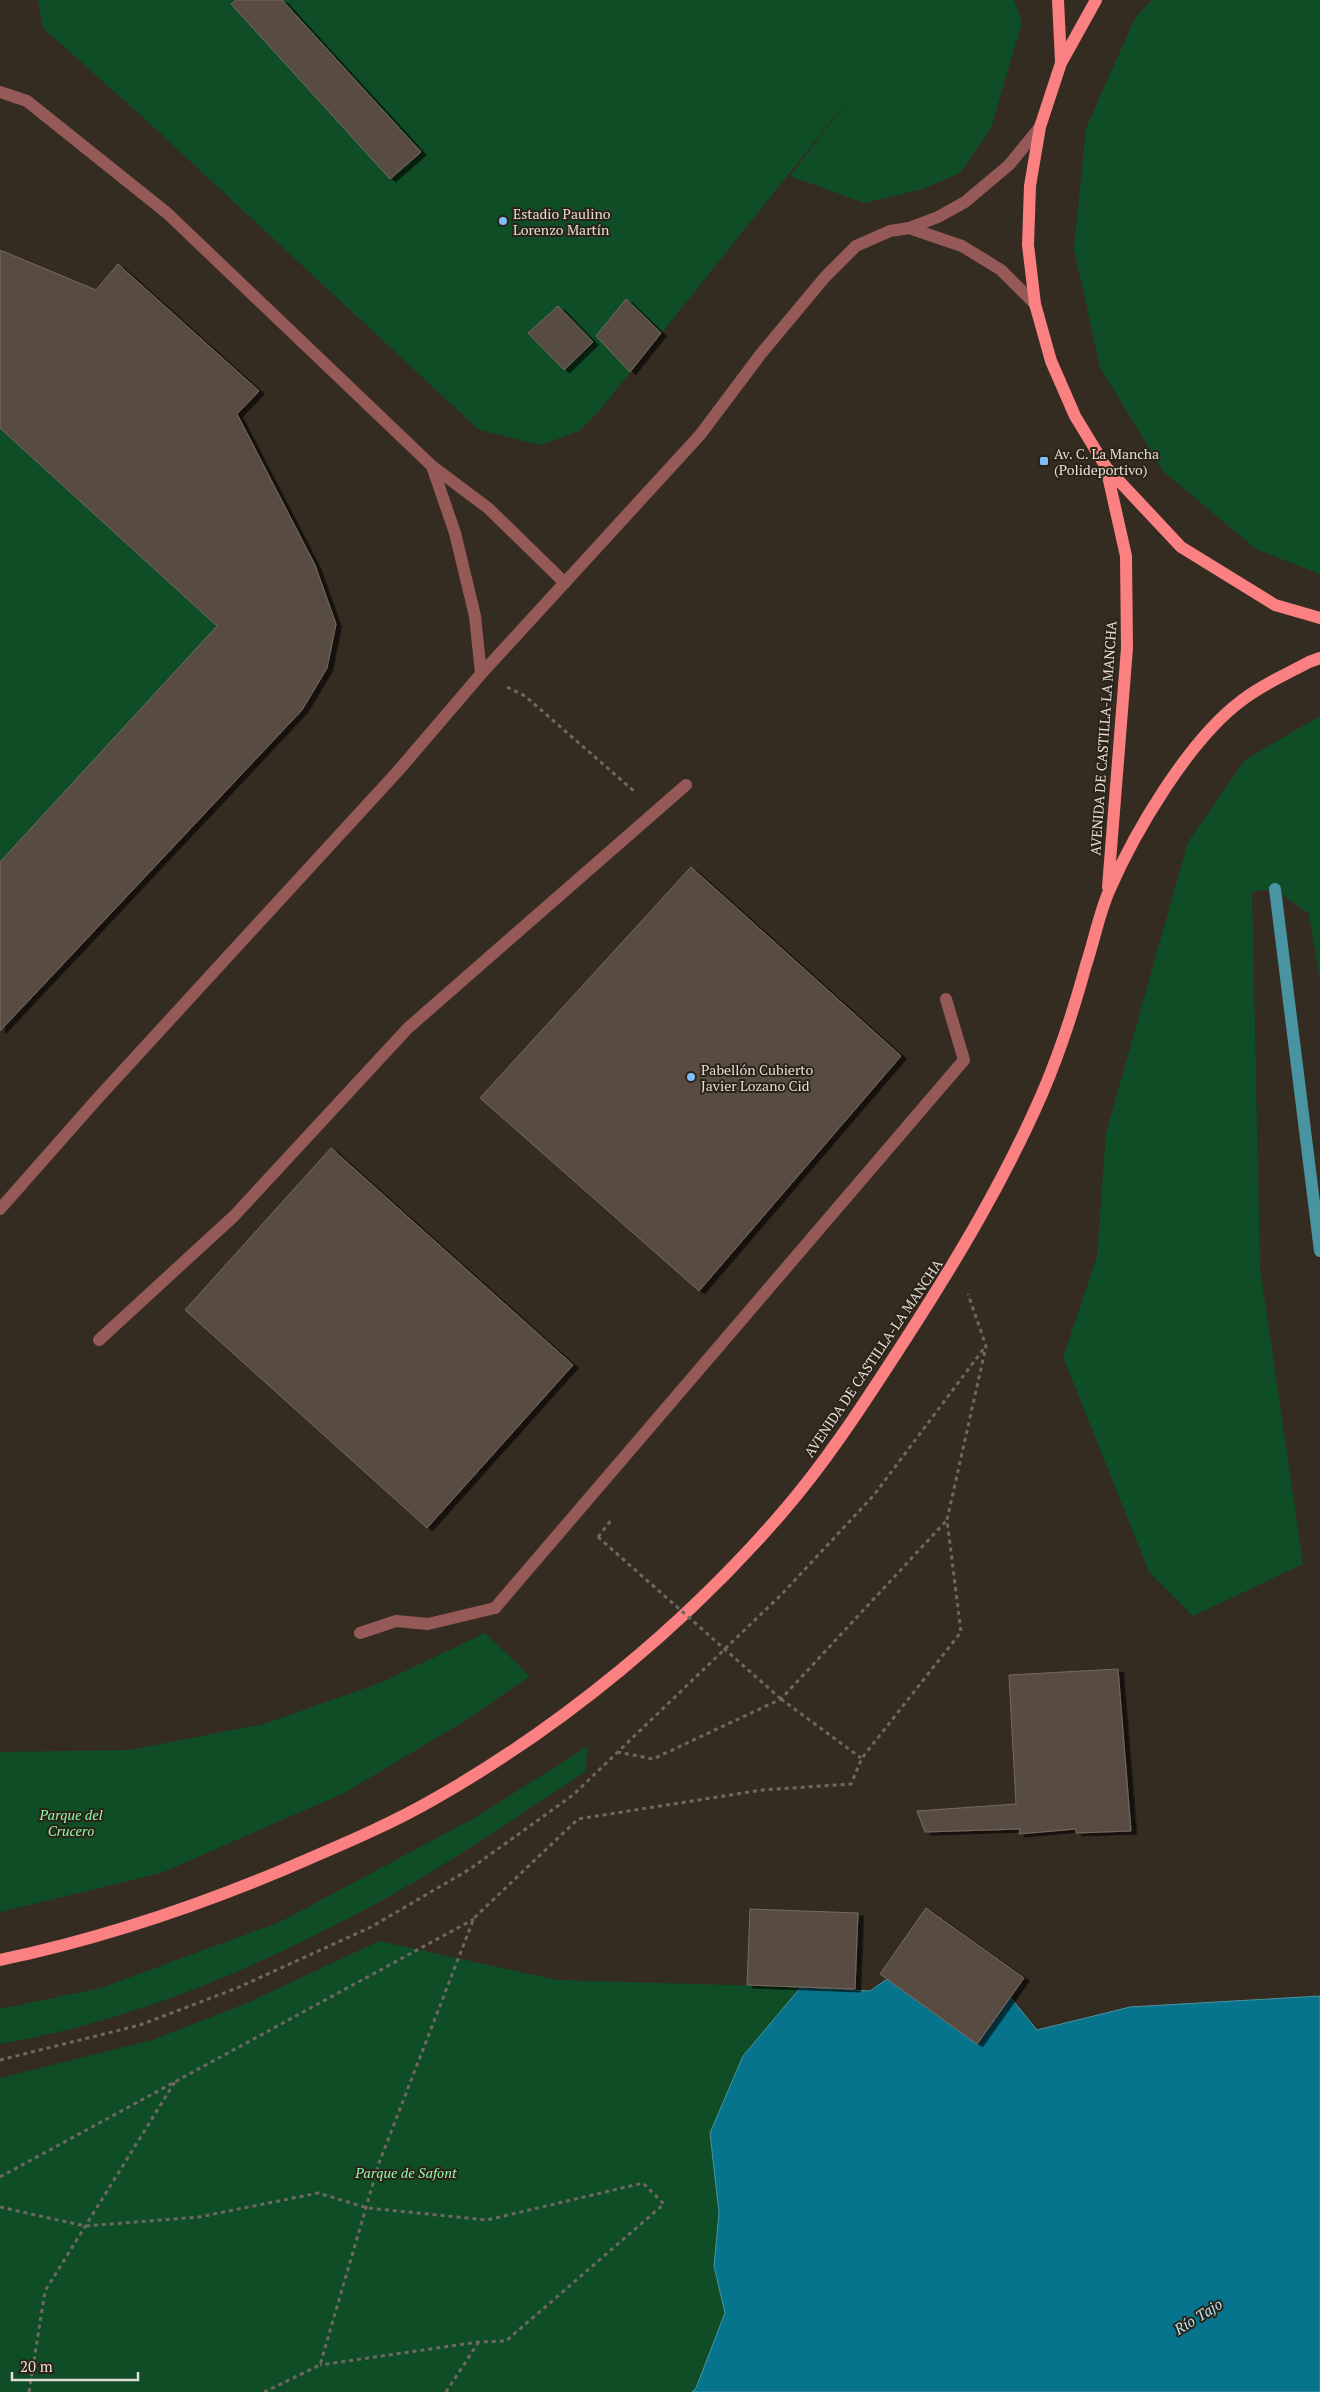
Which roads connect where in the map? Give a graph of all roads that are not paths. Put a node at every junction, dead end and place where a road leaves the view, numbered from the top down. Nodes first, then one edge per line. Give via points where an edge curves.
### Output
1 (1058, 0) edge
2 (1096, 0) edge
3 (1062, 63) junction
4 (0, 92) edge
5 (1040, 128) junction
6 (909, 228) junction
7 (1036, 304) junction
8 (432, 466) junction
9 (1106, 467) junction
10 (564, 583) junction
11 (1320, 618) edge
12 (1320, 658) edge
13 (480, 674) junction
14 (686, 784) dead end
15 (1108, 893) junction
16 (946, 998) dead end
17 (0, 1209) edge
18 (99, 1340) dead end
19 (360, 1633) dead end
20 (0, 1960) edge

1 - 3 main road
2 - 3 main road
3 - 5 main road
4 - 8 street via 27,101 167,213
5 - 6 street via 1009,165 965,202
5 - 7 main road via 1030,186 1028,245
6 - 7 street via 962,246 1001,270
6 - 10 street via 890,231 856,246 850,252 760,355 700,435
7 - 9 main road via 1051,362 1075,416
8 - 10 street via 488,508
8 - 13 street via 455,533 475,616
9 - 11 main road via 1181,547 1276,605
9 - 15 main road, AVENIDA DE CASTILLA-LA MANCHA via 1126,556 1127,648
10 - 13 street
12 - 15 main road, AVENIDA DE CASTILLA-LA MANCHA via 1242,700 1202,737 1152,809
13 - 17 street via 392,778
14 - 18 street via 408,1028 234,1216
15 - 20 main road, AVENIDA DE CASTILLA-LA MANCHA via 1070,1021 1044,1090 1013,1157 957,1261 835,1447 779,1516 664,1633 573,1706 482,1770 383,1826 225,1894 103,1934
16 - 19 street via 964,1060 495,1608 428,1624 396,1621

